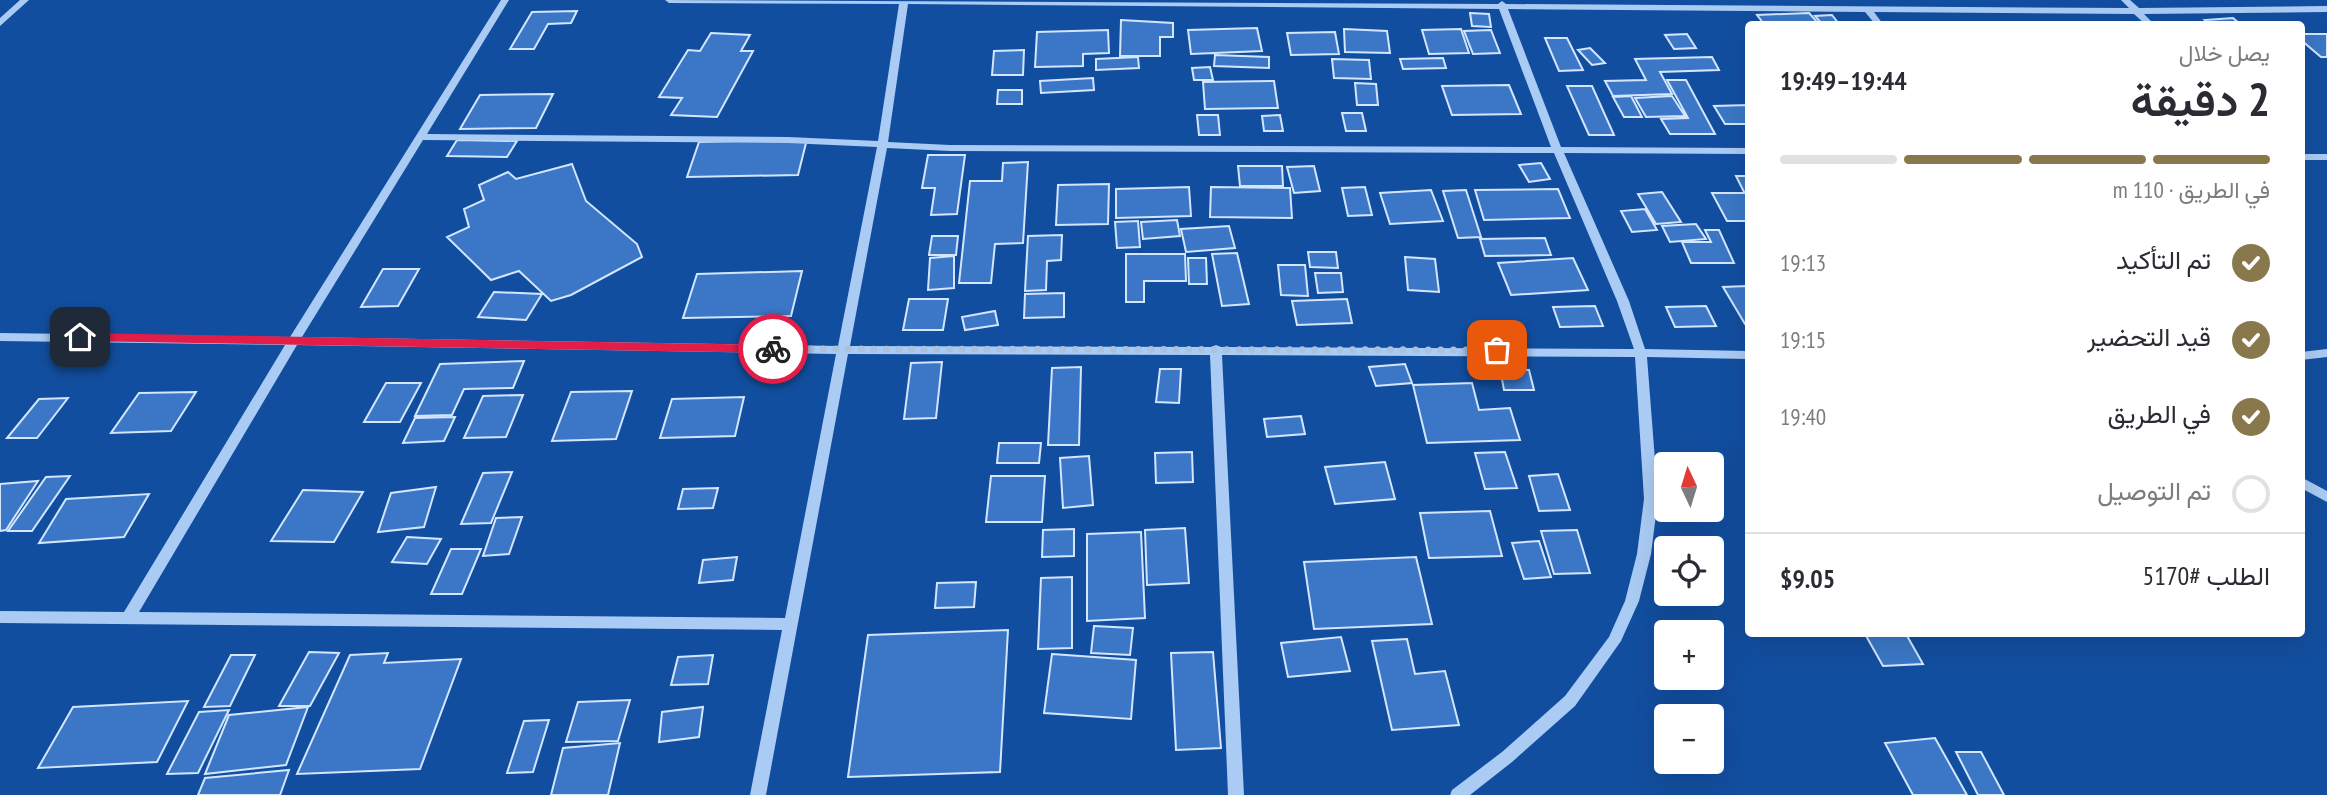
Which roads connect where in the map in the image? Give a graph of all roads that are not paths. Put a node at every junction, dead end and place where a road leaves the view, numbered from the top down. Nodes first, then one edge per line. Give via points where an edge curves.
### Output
1 (25, 0) edge
2 (505, 0) edge
3 (669, 0) edge
4 (2125, 0) edge
5 (903, 2) edge
6 (1502, 4) edge
7 (1868, 9) junction
8 (2327, 9) edge
9 (2136, 11) junction
10 (1877, 21) edge
11 (2147, 21) edge
12 (0, 23) edge
13 (419, 138) junction
14 (882, 146) junction
15 (1745, 151) edge
16 (1558, 152) junction
17 (2305, 157) edge
18 (2327, 157) edge
19 (0, 337) edge
20 (295, 339) junction
21 (1216, 349) junction
22 (843, 350) junction
23 (1642, 353) junction
24 (2327, 353) edge
25 (1745, 355) edge
26 (2305, 356) edge
27 (2305, 484) edge
28 (2327, 497) edge
29 (0, 617) edge
30 (127, 619) junction
31 (791, 624) junction
32 (758, 795) edge
33 (1236, 795) edge
34 (1458, 795) edge

1 - 12 street
2 - 13 street
3 - 5 street
4 - 9 street
5 - 6 street
5 - 14 street
6 - 7 street
6 - 16 street
7 - 9 street
7 - 10 street
8 - 9 street
9 - 11 street
13 - 14 street via 788,140
13 - 20 street
14 - 16 street
14 - 22 street
15 - 16 street
16 - 23 street
17 - 18 street
19 - 20 street
20 - 22 street
20 - 30 street
21 - 22 street
21 - 23 street
21 - 33 street
22 - 31 street
23 - 25 street
23 - 34 street via 1651,499 1632,601 1614,641 1570,701
24 - 26 street
27 - 28 street
29 - 30 street
30 - 31 street
31 - 32 street

